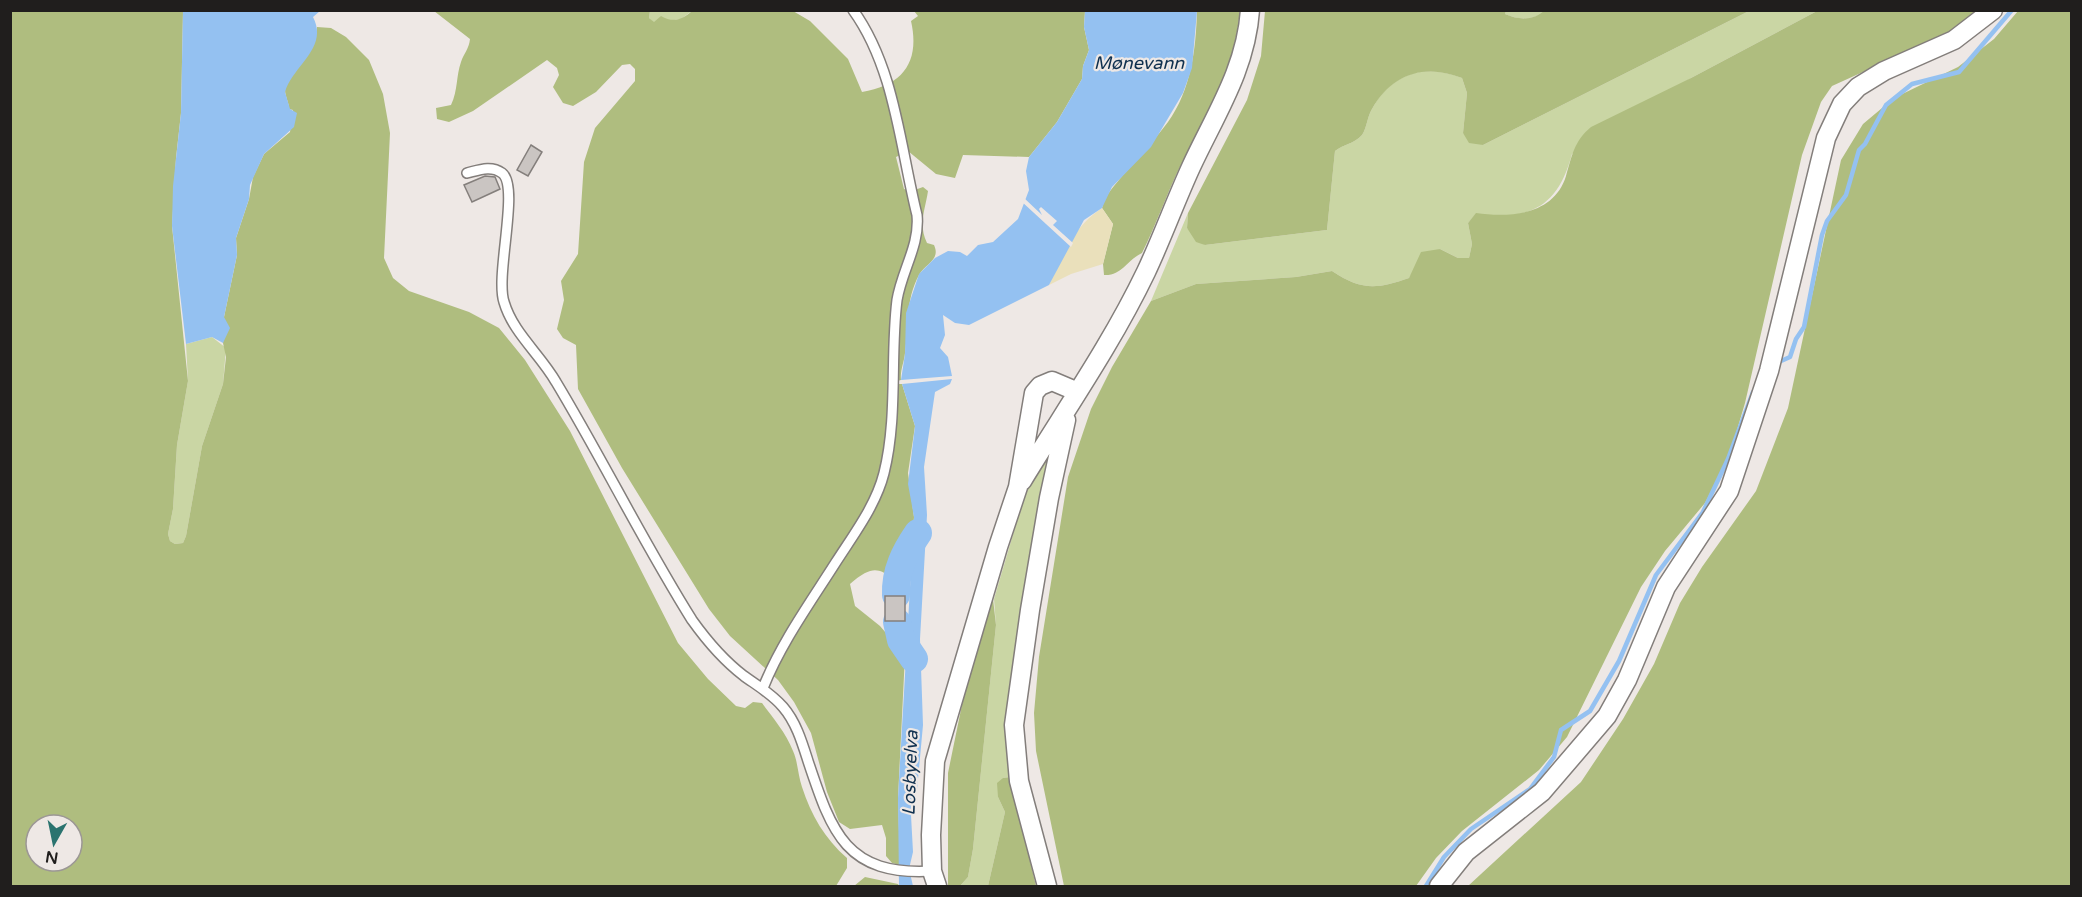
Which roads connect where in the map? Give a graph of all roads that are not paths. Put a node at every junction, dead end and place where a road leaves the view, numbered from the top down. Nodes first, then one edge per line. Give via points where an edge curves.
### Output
1 (853, 10) edge
2 (1250, 10) edge
3 (1993, 10) edge
4 (467, 173) dead end
5 (1078, 392) junction
6 (1068, 409) junction
7 (1018, 487) junction
8 (763, 688) junction
9 (935, 879) edge
10 (1047, 886) edge
11 (1438, 886) edge

1 - 8 lane via 868,33 883,71 917,215 918,236 897,300 891,421 884,473 875,498 776,656
2 - 5 street via 1232,86 1179,193 1146,272
3 - 11 street via 1954,40 1868,80 1842,104 1826,138 1769,371 1729,491 1666,586 1627,680 1607,716 1542,792 1466,852
4 - 8 lane via 485,168 495,170 502,173 508,184 500,280 503,301 513,323 556,382 692,620 710,645
5 - 6 street
5 - 7 street via 1052,381 1034,393
6 - 7 street
6 - 10 street via 1031,599 1014,725 1019,780
7 - 9 street via 938,751 932,790
8 - 9 lane via 784,708 797,730 836,832 866,861

